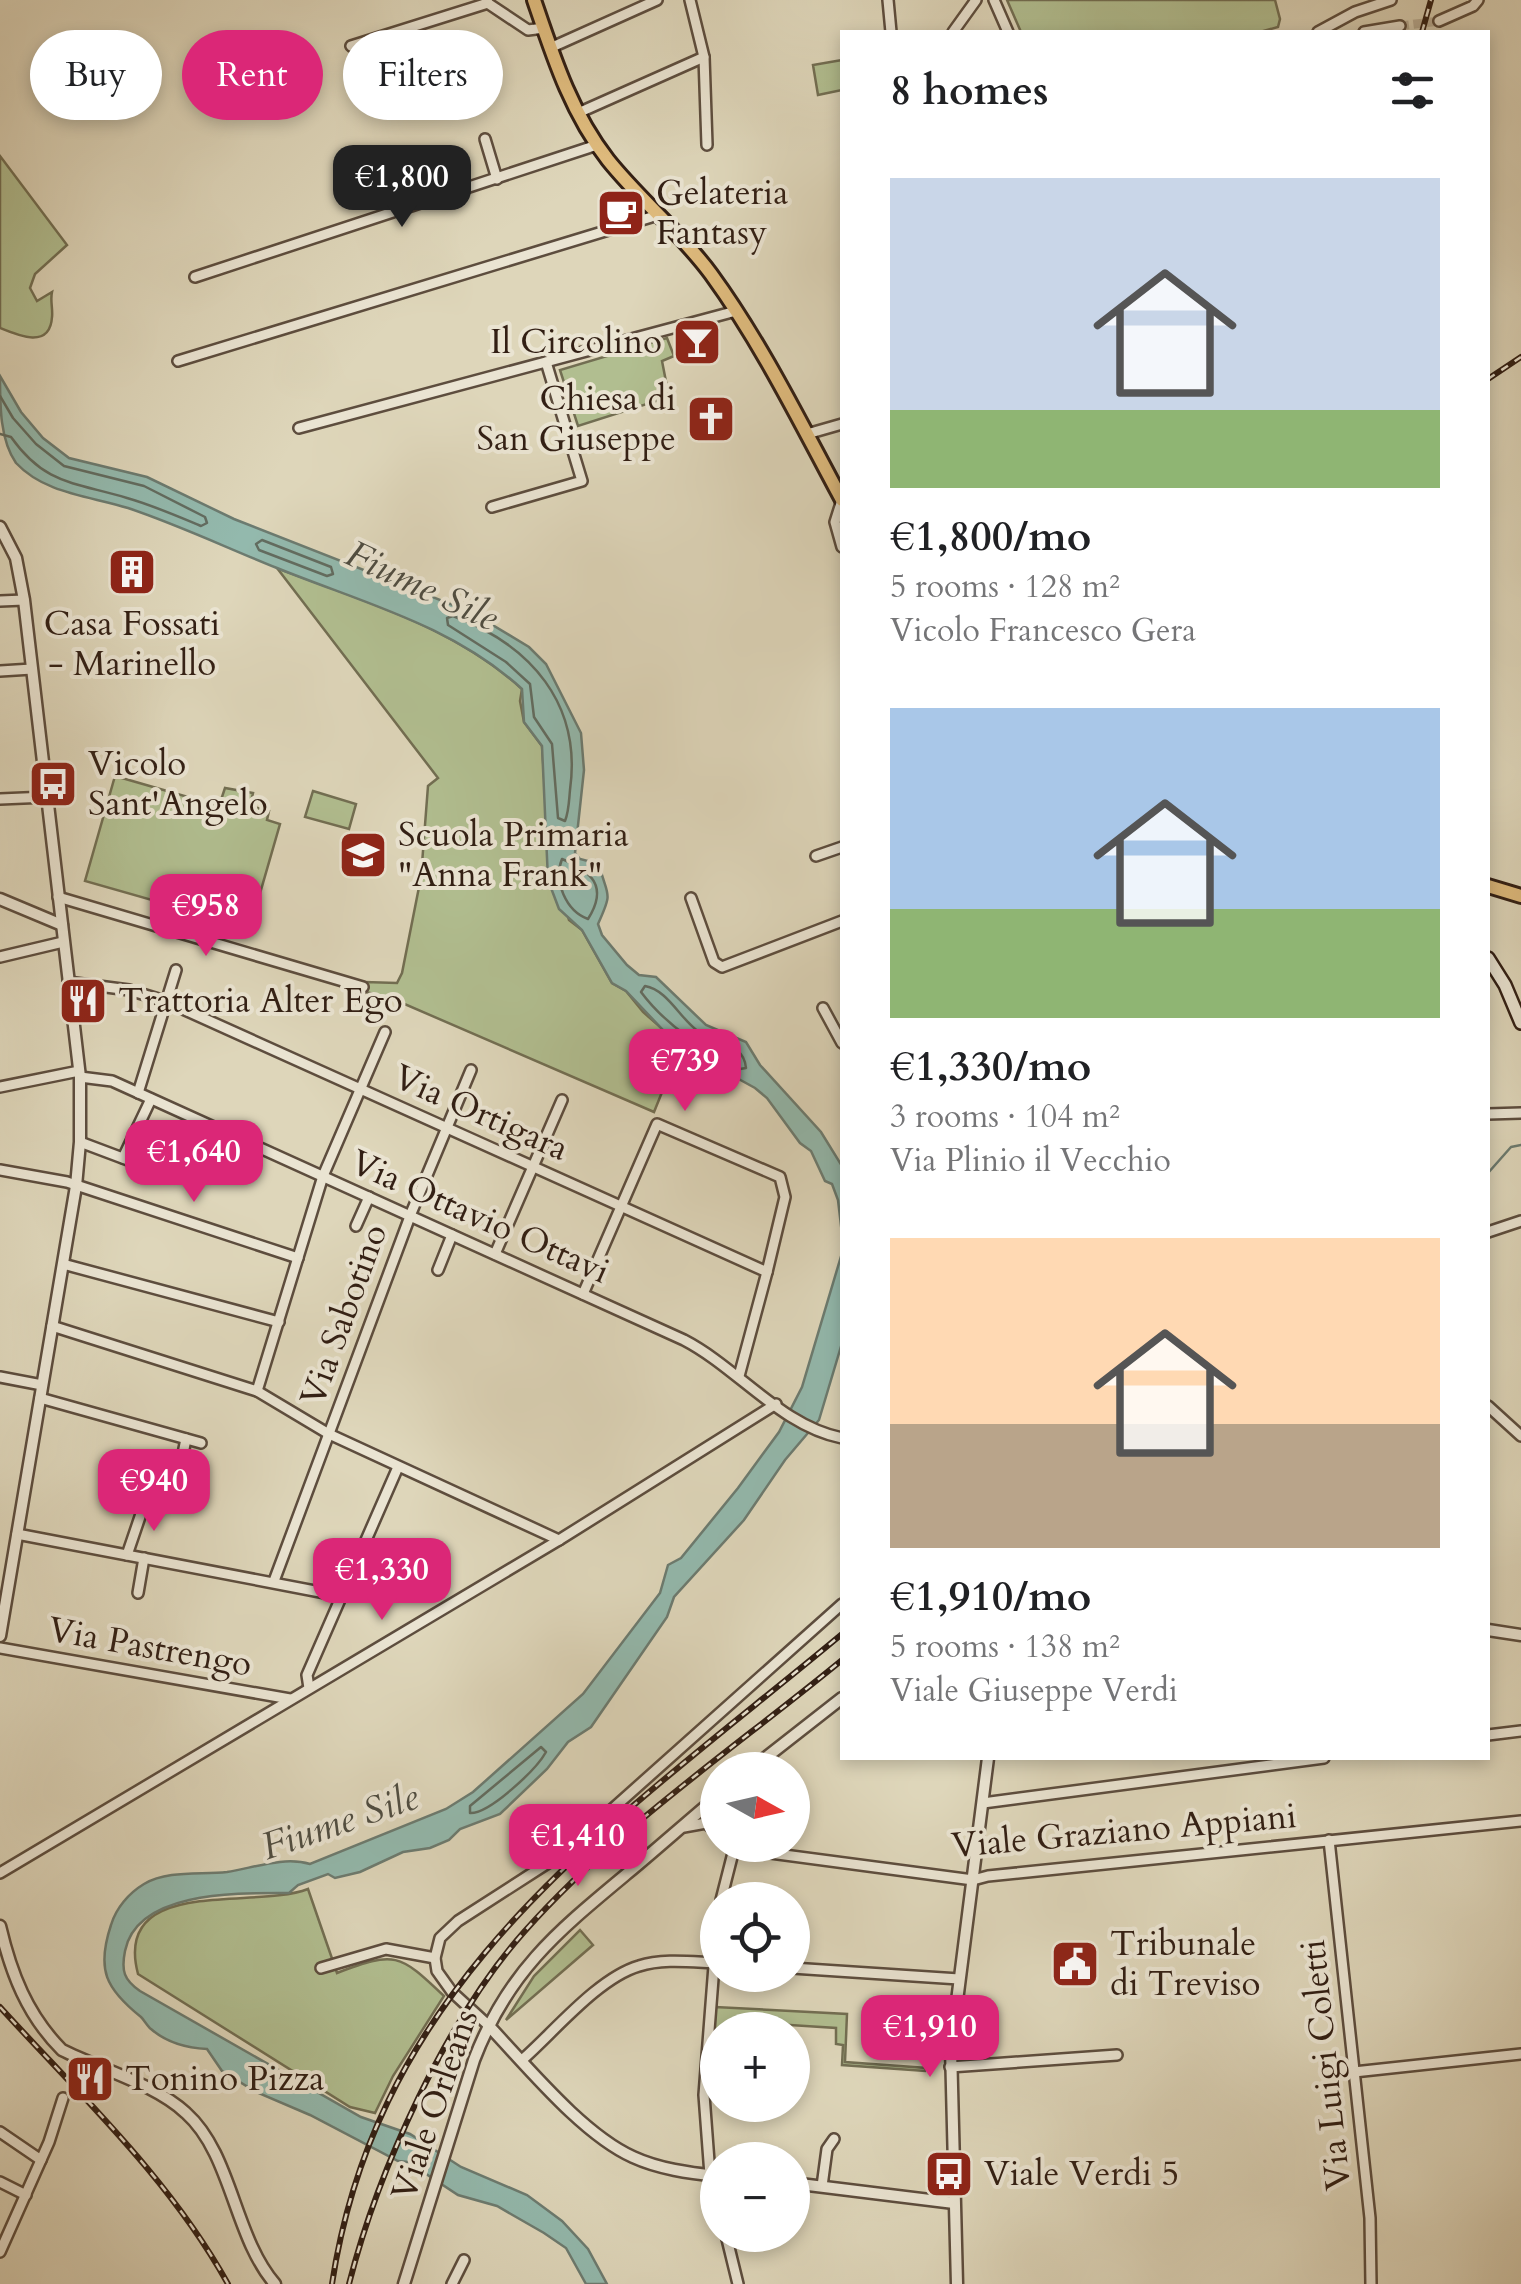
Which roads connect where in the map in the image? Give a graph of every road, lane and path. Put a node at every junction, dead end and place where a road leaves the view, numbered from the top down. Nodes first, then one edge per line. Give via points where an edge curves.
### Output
1 (534, 0) edge
2 (656, 0) edge
3 (690, 0) edge
4 (702, 0) edge
5 (888, 0) edge
6 (976, 0) edge
7 (994, 0) edge
8 (1478, 0) edge
9 (1390, 1) edge
10 (486, 2) edge
11 (696, 19) junction
12 (1439, 20) tunnel mouth
13 (1400, 26) dead end
14 (544, 28) junction
15 (400, 30) edge
16 (891, 30) edge
17 (954, 30) edge
18 (1007, 30) edge
19 (1322, 30) edge
20 (1376, 30) edge
21 (550, 48) junction
22 (704, 57) junction
23 (578, 114) junction
24 (484, 138) dead end
25 (597, 144) junction
26 (706, 146) dead end
27 (497, 179) junction
28 (658, 214) junction
29 (195, 277) dead end
30 (736, 311) junction
31 (178, 361) dead end
32 (546, 362) junction
33 (840, 425) edge
34 (298, 428) dead end
35 (806, 434) junction
36 (840, 496) edge
37 (840, 506) edge
38 (492, 507) dead end
39 (0, 527) edge
40 (840, 540) edge
41 (24, 600) junction
42 (0, 601) edge
43 (32, 669) junction
44 (0, 670) edge
45 (47, 798) junction
46 (0, 799) edge
47 (840, 848) edge
48 (816, 856) dead end
49 (1490, 887) edge
50 (1521, 896) edge
51 (58, 897) junction
52 (691, 898) dead end
53 (0, 899) edge
54 (840, 922) edge
55 (62, 924) junction
56 (64, 942) junction
57 (0, 957) edge
58 (1490, 961) edge
59 (176, 970) dead end
60 (68, 982) junction
61 (363, 987) dead end
62 (165, 1001) junction
63 (823, 1008) dead end
64 (1521, 1023) edge
65 (385, 1032) dead end
66 (840, 1039) edge
67 (471, 1070) dead end
68 (79, 1074) junction
69 (0, 1087) edge
70 (360, 1089) junction
71 (138, 1093) junction
72 (151, 1099) junction
73 (562, 1100) dead end
74 (1490, 1114) edge
75 (1521, 1114) edge
76 (446, 1127) junction
77 (80, 1142) junction
78 (123, 1158) junction
79 (532, 1166) junction
80 (0, 1170) edge
81 (323, 1176) junction
82 (173, 1177) dead end
83 (76, 1186) junction
84 (369, 1197) junction
85 (620, 1206) junction
86 (410, 1216) junction
87 (1521, 1221) edge
88 (356, 1226) dead end
89 (1490, 1231) edge
90 (452, 1235) junction
91 (495, 1254) junction
92 (298, 1258) junction
93 (63, 1264) junction
94 (438, 1270) dead end
95 (767, 1272) junction
96 (583, 1294) junction
97 (279, 1322) junction
98 (52, 1326) junction
99 (739, 1376) junction
100 (0, 1377) edge
101 (42, 1385) junction
102 (257, 1391) junction
103 (40, 1398) junction
104 (780, 1407) junction
105 (1490, 1408) edge
106 (1520, 1418) edge
107 (1505, 1420) junction
108 (1521, 1432) edge
109 (329, 1434) junction
110 (840, 1437) edge
111 (186, 1439) junction
112 (202, 1443) dead end
113 (398, 1467) junction
114 (175, 1493) dead end
115 (145, 1502) dead end
116 (17, 1534) junction
117 (559, 1540) junction
118 (127, 1555) junction
119 (144, 1558) junction
120 (274, 1581) junction
121 (138, 1593) dead end
122 (341, 1596) junction
123 (840, 1606) edge
124 (1490, 1630) edge
125 (1521, 1635) edge
126 (0, 1636) edge
127 (0, 1648) edge
128 (309, 1688) junction
129 (290, 1699) junction
130 (840, 1700) edge
131 (1521, 1731) edge
132 (1490, 1736) edge
133 (773, 1752) edge
134 (988, 1760) edge
135 (1309, 1760) edge
136 (983, 1803) junction
137 (700, 1812) edge
138 (1521, 1822) edge
139 (700, 1824) edge
140 (682, 1828) junction
141 (1329, 1840) junction
142 (810, 1858) edge
143 (0, 1873) edge
144 (973, 1880) junction
145 (0, 1926) edge
146 (434, 1958) junction
147 (700, 1963) edge
148 (321, 1968) dead end
149 (810, 1969) edge
150 (960, 1980) junction
151 (713, 1992) edge
152 (488, 2025) junction
153 (1521, 2054) edge
154 (1116, 2055) dead end
155 (522, 2060) junction
156 (950, 2067) junction
157 (1354, 2072) junction
158 (64, 2098) dead end
159 (0, 2132) edge
160 (834, 2139) dead end
161 (710, 2142) edge
162 (41, 2160) junction
163 (700, 2174) edge
164 (0, 2182) edge
165 (810, 2185) edge
166 (822, 2186) junction
167 (26, 2195) junction
168 (954, 2203) junction
169 (0, 2252) edge
170 (730, 2252) edge
171 (464, 2260) dead end
172 (275, 2284) edge
173 (404, 2284) edge
174 (452, 2284) edge
175 (738, 2284) edge
176 (956, 2284) edge
177 (1371, 2284) edge

1 - 14 main road
2 - 21 street
3 - 11 street
4 - 11 street
5 - 16 street
6 - 17 street
7 - 18 street
8 - 12 street
9 - 19 street
10 - 14 street via 528,30
10 - 15 street
11 - 22 street
13 - 20 street
14 - 21 main road
21 - 23 main road
22 - 23 street
22 - 26 street
23 - 25 main road
24 - 27 street
25 - 27 street
25 - 28 main road
27 - 29 street
28 - 30 main road
28 - 31 street
30 - 32 street
30 - 35 main road
32 - 34 street
32 - 38 street via 582,481
33 - 35 street
35 - 36 main road
37 - 40 street
39 - 41 street via 16,558
41 - 42 street
41 - 43 street
43 - 44 street
43 - 45 street
45 - 46 street
45 - 51 street
47 - 48 street
49 - 50 main road
51 - 55 street
51 - 61 street
52 - 54 street via 714,962 722,967
53 - 55 street
55 - 56 street
56 - 57 street
56 - 60 street
58 - 64 main road
59 - 62 street
60 - 62 street, Via Ortigara
60 - 68 street
62 - 70 street, Via Ortigara
62 - 71 street
63 - 66 street
65 - 70 street
67 - 76 street, Via Sabotino
68 - 69 street
68 - 71 street, Via Ottavio Ottavi
68 - 77 street
70 - 76 street, Via Ortigara
70 - 81 street
71 - 72 street, Via Ottavio Ottavi
72 - 78 street
72 - 81 street, Via Ottavio Ottavi
73 - 79 street
74 - 75 street
76 - 79 street, Via Ortigara
76 - 86 street, Via Sabotino
77 - 78 street
77 - 83 street
78 - 82 street
79 - 85 street, Via Ortigara
79 - 91 street
80 - 83 street
81 - 84 street, Via Ottavio Ottavi
81 - 92 street
83 - 92 street
83 - 93 street
84 - 86 street, Via Ottavio Ottavi
84 - 88 street
85 - 95 street, Via Ortigara
85 - 95 street via 657,1124 775,1174 785,1192
85 - 96 street
86 - 90 street, Via Ottavio Ottavi
86 - 109 street, Via Sabotino
87 - 89 street
90 - 91 street, Via Ottavio Ottavi
90 - 94 street
91 - 96 street, Via Ottavio Ottavi
92 - 97 street
93 - 97 street
93 - 98 street
95 - 99 street
96 - 99 street, Via Ottavio Ottavi via 684,1340
97 - 102 street
98 - 101 street
98 - 102 street
99 - 104 street, Via Ottavio Ottavi
100 - 101 street
101 - 103 street
102 - 109 street
103 - 111 street
103 - 116 street
104 - 110 street, Via Ottavio Ottavi
104 - 117 street
105 - 107 street
106 - 107 street
107 - 108 street
109 - 113 street
109 - 120 street, Via Sabotino
111 - 112 street
111 - 114 street
113 - 117 street
113 - 122 street
115 - 118 street
116 - 118 street
116 - 126 street
117 - 128 street
118 - 119 street
119 - 120 street
119 - 121 street
120 - 122 street
122 - 128 street via 306,1674
123 - 146 street via 581,1836 452,1925
124 - 125 street
127 - 129 street, Via Pastrengo
128 - 129 street
129 - 143 street
130 - 133 street
131 - 132 street
134 - 136 street
135 - 136 street
136 - 144 street
137 - 140 street, Viale Orleans
138 - 141 street, Viale Graziano Appiani
139 - 140 street
140 - 152 street, Viale Orleans via 549,1939
141 - 144 street, Viale Graziano Appiani
141 - 157 street, Via Luigi Coletti
142 - 144 street, Viale Graziano Appiani
144 - 150 street
145 - 172 street via 28,2008 51,2039 168,2099 194,2120
146 - 148 street via 386,1949
146 - 152 street via 448,1987
147 - 155 street via 660,1962 627,1971
149 - 150 street
150 - 156 street
151 - 161 street via 704,2082
152 - 155 street
152 - 173 street, Viale Orleans
153 - 157 street
154 - 156 street
155 - 163 street via 598,2136 664,2168
156 - 168 street
157 - 177 street, Via Luigi Coletti
158 - 162 street
159 - 162 street
160 - 166 street via 826,2149
162 - 167 street
164 - 167 street
165 - 166 street
166 - 168 street
167 - 169 street
168 - 176 street
170 - 175 street
171 - 174 street

